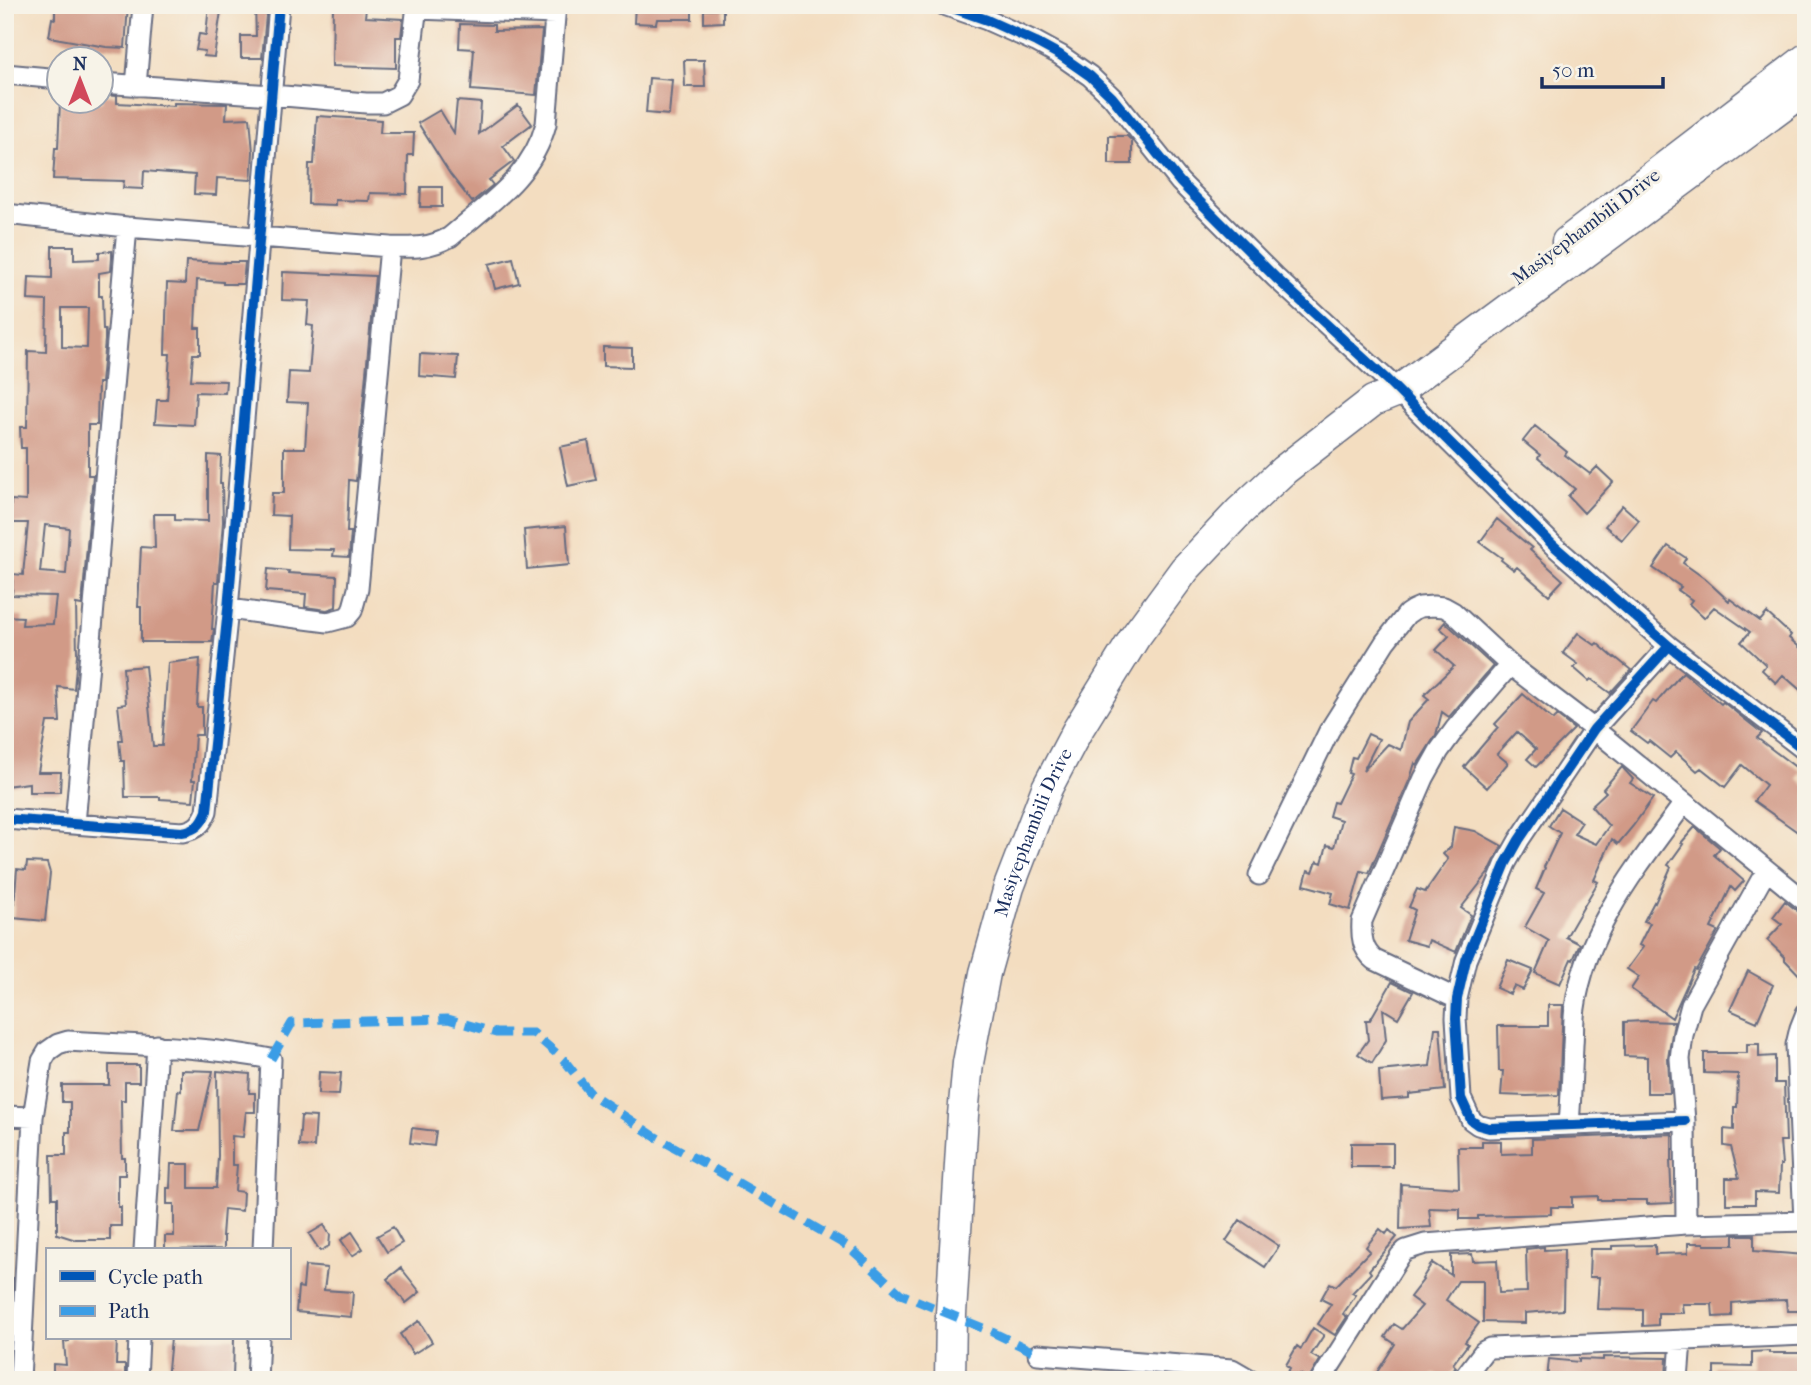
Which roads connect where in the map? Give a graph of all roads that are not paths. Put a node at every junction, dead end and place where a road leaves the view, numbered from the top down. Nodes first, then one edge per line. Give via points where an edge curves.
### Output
1 (143, 5) edge
2 (279, 5) edge
3 (944, 5) edge
4 (417, 7) edge
5 (556, 10) edge
6 (1806, 59) edge
7 (5, 74) edge
8 (46, 78) edge
9 (116, 84) edge
10 (136, 86) junction
11 (1806, 89) edge
12 (272, 95) junction
13 (5, 214) edge
14 (127, 227) junction
15 (260, 237) junction
16 (390, 247) junction
17 (1386, 390) junction
18 (228, 609) junction
19 (1669, 646) junction
20 (1510, 665) junction
21 (1594, 729) junction
22 (1806, 751) edge
23 (1684, 803) junction
24 (5, 819) edge
25 (75, 824) junction
26 (1766, 871) junction
27 (1259, 875) dead end
28 (1806, 902) edge
29 (1457, 999) junction
30 (1806, 1013) edge
31 (156, 1045) junction
32 (5, 1116) edge
33 (33, 1117) junction
34 (1685, 1121) junction
35 (1569, 1125) junction
36 (1805, 1221) edge
37 (1686, 1224) junction
38 (144, 1248) edge
39 (263, 1248) edge
40 (1806, 1335) edge
41 (139, 1340) edge
42 (258, 1340) edge
43 (1681, 1340) junction
44 (1038, 1354) dead end
45 (20, 1380) edge
46 (137, 1380) edge
47 (257, 1380) edge
48 (950, 1380) edge
49 (1251, 1380) edge
50 (1321, 1380) edge
51 (1462, 1380) edge
52 (1678, 1380) edge

1 - 10 street
2 - 12 street
3 - 17 street via 1036,42 1090,76 1181,182
4 - 5 street
4 - 12 street via 408,80 399,95 383,103 366,103
5 - 16 street via 547,124 530,162 517,179 450,237 427,246
6 - 17 main road, Masiyephambili Drive
7 - 8 street
9 - 10 street
10 - 12 street
11 - 17 main road, Masiyephambili Drive
12 - 15 street
13 - 14 street
14 - 15 street
14 - 25 street
15 - 16 street
15 - 18 street
16 - 18 street via 358,589 352,611 328,622
17 - 19 street
17 - 48 main road, Masiyephambili Drive via 1284,470 1185,569 1135,637 1047,788 1009,887 985,973 968,1063
18 - 25 street via 210,797 197,828 182,832
19 - 21 street
19 - 22 street
20 - 21 street
20 - 27 street via 1444,607 1420,607 1407,614 1329,731
20 - 29 street via 1439,751 1362,920 1361,935 1375,960
21 - 23 street
21 - 29 street via 1506,863 1466,960
23 - 26 street
23 - 35 street via 1633,873 1587,957 1575,1009
24 - 25 street
26 - 28 street
26 - 34 street via 1689,1012 1680,1059
29 - 35 street via 1461,1098 1471,1120 1489,1128
30 - 36 street via 1796,1045
31 - 33 street via 58,1044 42,1061
31 - 38 street
31 - 39 street via 271,1059
32 - 33 street
33 - 45 street
34 - 35 street
34 - 37 street
36 - 37 street
37 - 50 street via 1424,1244 1406,1250
40 - 43 street
41 - 46 street
42 - 47 street
43 - 51 street via 1490,1348
43 - 52 street
44 - 49 street via 1232,1370

